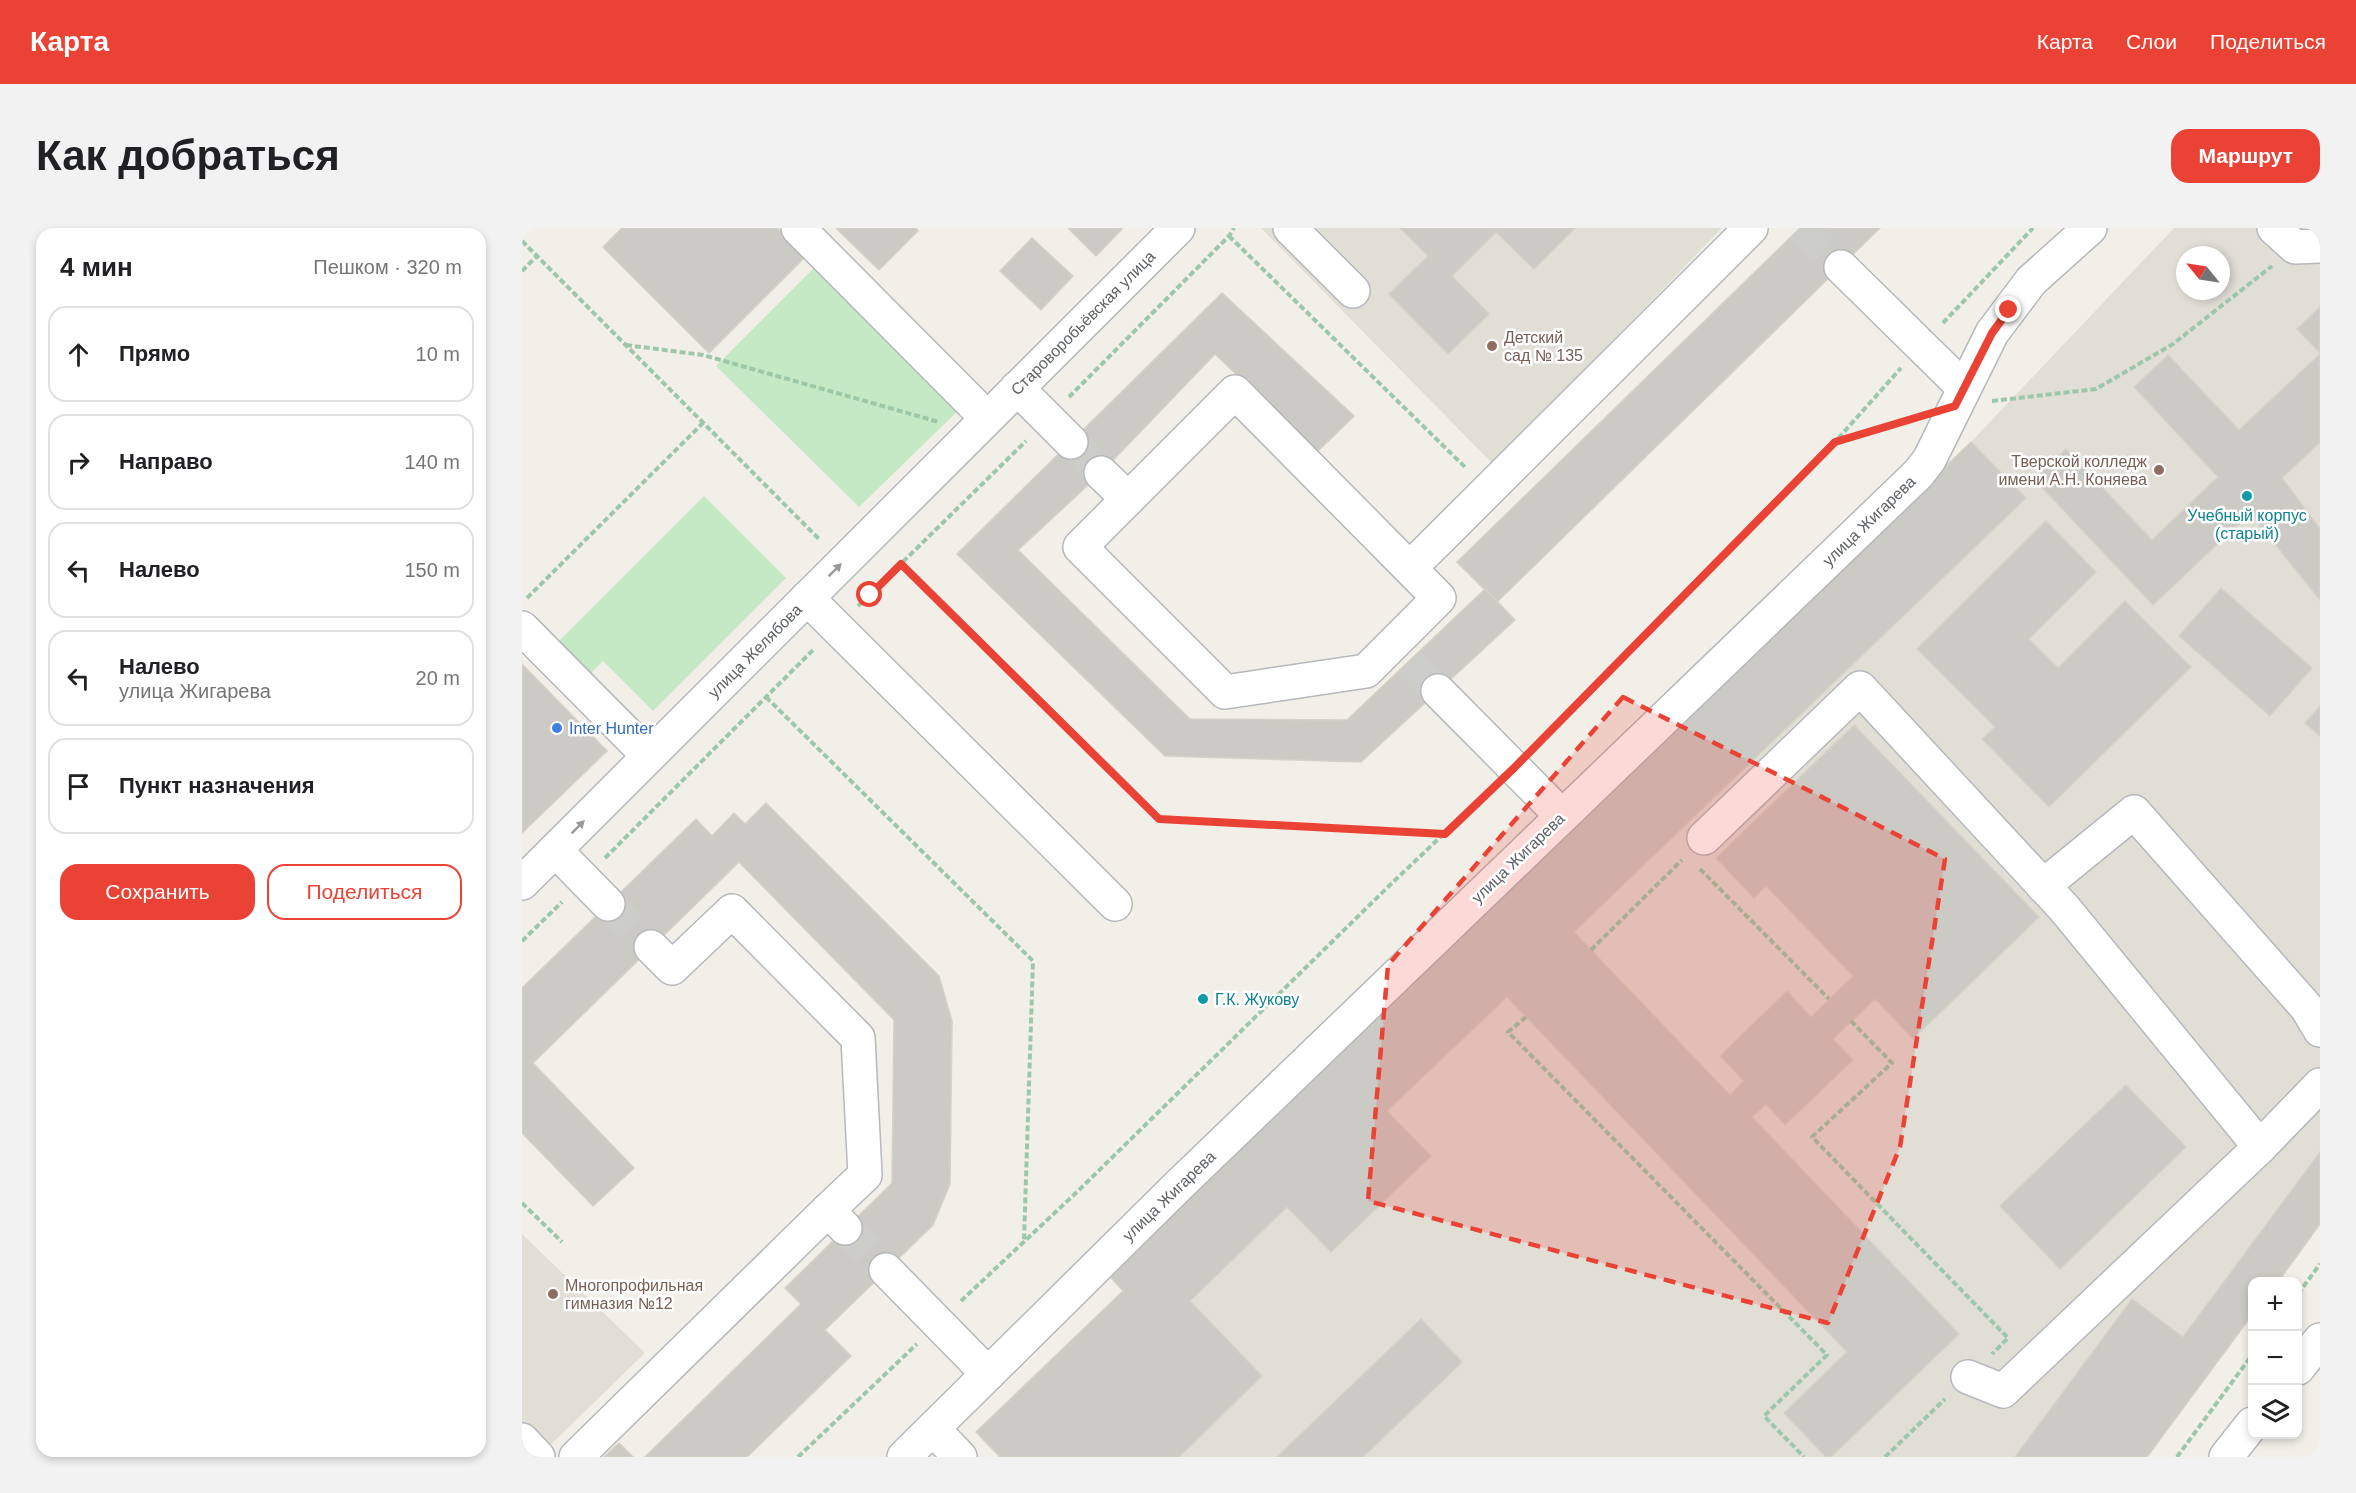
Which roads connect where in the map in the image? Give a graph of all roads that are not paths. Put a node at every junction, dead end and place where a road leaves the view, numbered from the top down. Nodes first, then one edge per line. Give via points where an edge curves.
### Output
1 (798, 228) edge
2 (1178, 228) edge
3 (1290, 228) edge
4 (1751, 228) edge
5 (2090, 228) edge
6 (1840, 267) tunnel mouth
7 (1353, 291) dead end
8 (1017, 388) junction
9 (1960, 397) junction
10 (981, 424) junction
11 (1071, 442) tunnel mouth
12 (1101, 473) tunnel mouth
13 (1128, 499) junction
14 (1410, 568) junction
15 (807, 598) junction
16 (522, 628) edge
17 (1438, 691) tunnel mouth
18 (649, 756) junction
19 (1562, 816) junction
20 (1696, 847) road end
21 (555, 850) junction
22 (522, 883) edge
23 (2043, 886) junction
24 (608, 904) tunnel mouth
25 (1114, 904) dead end
26 (651, 947) tunnel mouth
27 (2320, 1030) edge
28 (2320, 1085) edge
29 (2260, 1147) junction
30 (886, 1270) tunnel mouth
31 (2320, 1340) edge
32 (2302, 1363) edge
33 (988, 1374) junction
34 (1968, 1377) road end
35 (933, 1429) junction
36 (2248, 1431) edge
37 (522, 1440) edge
38 (538, 1457) edge
39 (576, 1457) edge
40 (904, 1457) edge
41 (960, 1457) edge
42 (2226, 1457) edge

1 - 10 street
2 - 8 street, Староворобьёвская улица
3 - 7 street
4 - 14 street
5 - 9 street, улица Жигарева via 2020,295 1992,333
6 - 9 street via 1921,346
8 - 10 street, Староворобьёвская улица
8 - 11 street
9 - 19 street, улица Жигарева via 1918,474
15 -> 10 street, улица Желябова
12 - 13 street
13 - 14 street via 1235,392
13 - 14 street via 1080,547 1225,692 1366,671 1401,654 1439,598
15 - 18 street, улица Желябова
15 - 25 street
16 - 18 street
17 - 19 street
21 -> 18 street, улица Желябова
19 - 33 street, улица Жигарева
20 - 23 street via 1860,688
21 - 22 street, улица Желябова
21 - 24 street
23 - 27 street via 2134,812 2307,1008
23 - 29 street
26 - 39 street via 672,968 732,911 858,1038 865,1175 837,1219
28 - 29 street
29 - 34 street via 2003,1391
30 - 33 street
31 - 32 street
33 - 35 street, улица Жигарева
35 - 40 street, улица Жигарева
35 - 41 street
36 - 42 street
37 - 38 street

